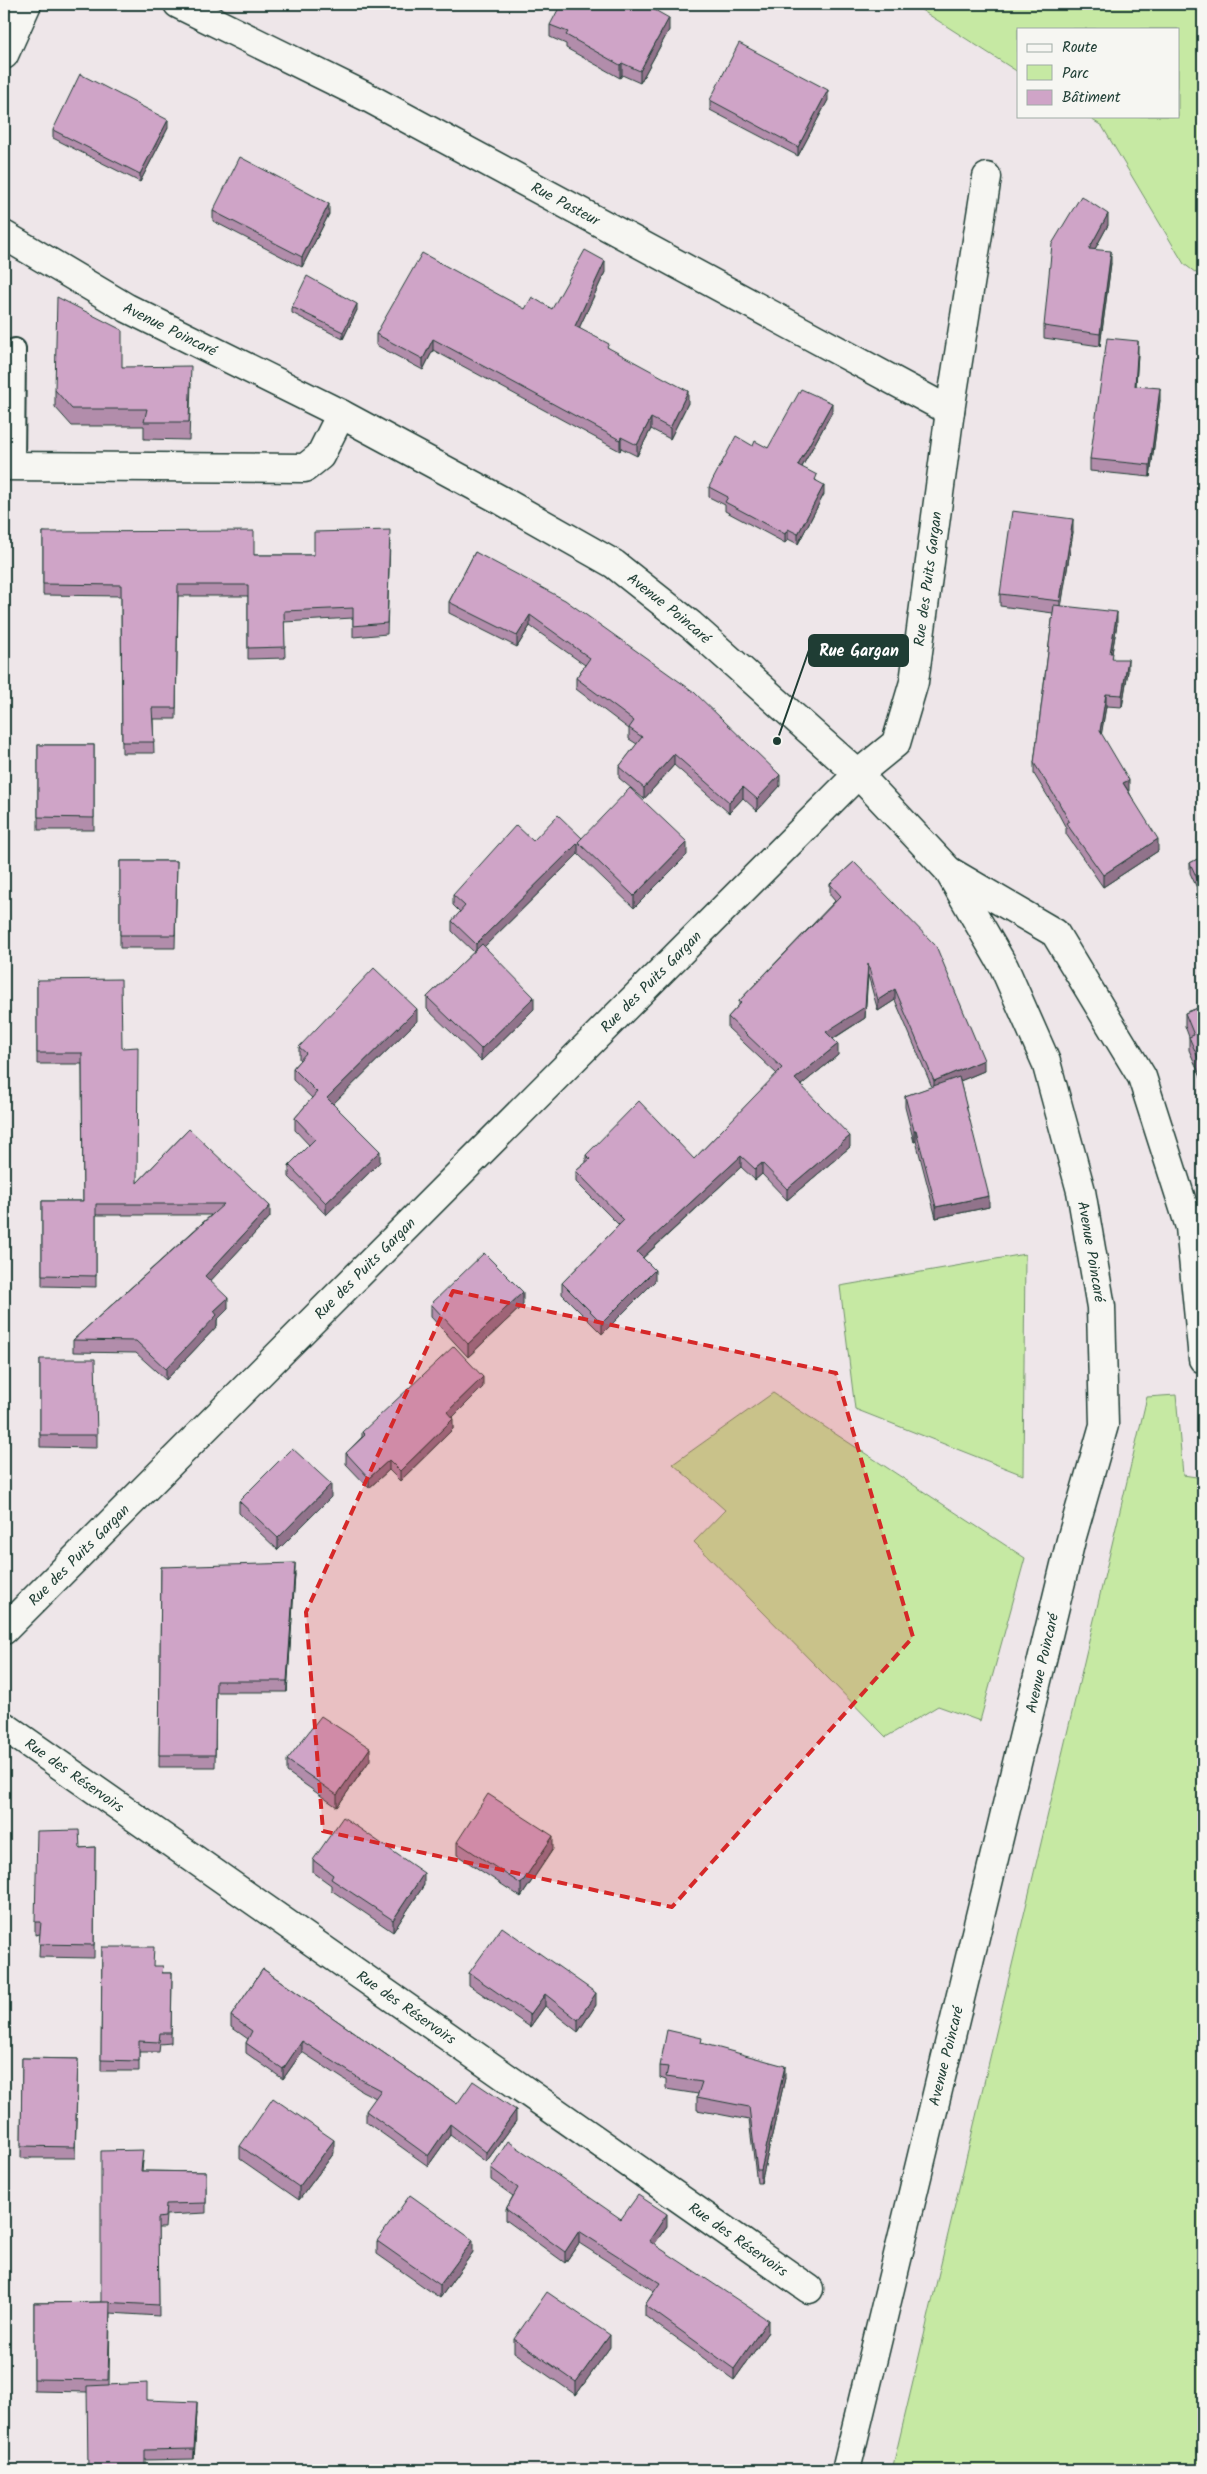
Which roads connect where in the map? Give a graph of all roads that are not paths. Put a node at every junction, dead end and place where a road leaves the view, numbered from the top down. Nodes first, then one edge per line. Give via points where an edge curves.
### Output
1 (28, 4) edge
2 (178, 4) edge
3 (4, 55) edge
4 (987, 177) dead end
5 (4, 235) edge
6 (15, 349) dead end
7 (950, 411) junction
8 (341, 414) junction
9 (9, 466) edge
10 (858, 774) junction
11 (948, 870) junction
12 (1203, 1359) edge
13 (4, 1630) edge
14 (4, 1726) edge
15 (809, 2289) dead end
16 (846, 2470) edge

1 - 3 street
2 - 7 street, Rue Pasteur via 369,98
4 - 7 street, Rue des Puits Gargan
5 - 8 street, Avenue Poincaré via 127,308
6 - 9 lane
7 - 10 street, Rue des Puits Gargan via 914,682 896,743
8 - 9 street via 320,456 306,468
8 - 10 street, Avenue Poincaré via 614,564 691,625
10 - 11 street, Avenue Poincaré
10 - 13 street, Rue des Puits Gargan
11 - 12 street, Avenue Poincaré via 1055,933 1142,1077 1190,1226
11 - 16 street, Avenue Poincaré via 1004,967 1046,1062 1081,1191 1100,1307 1104,1425 1071,1540
14 - 15 street, Rue des Réservoirs

